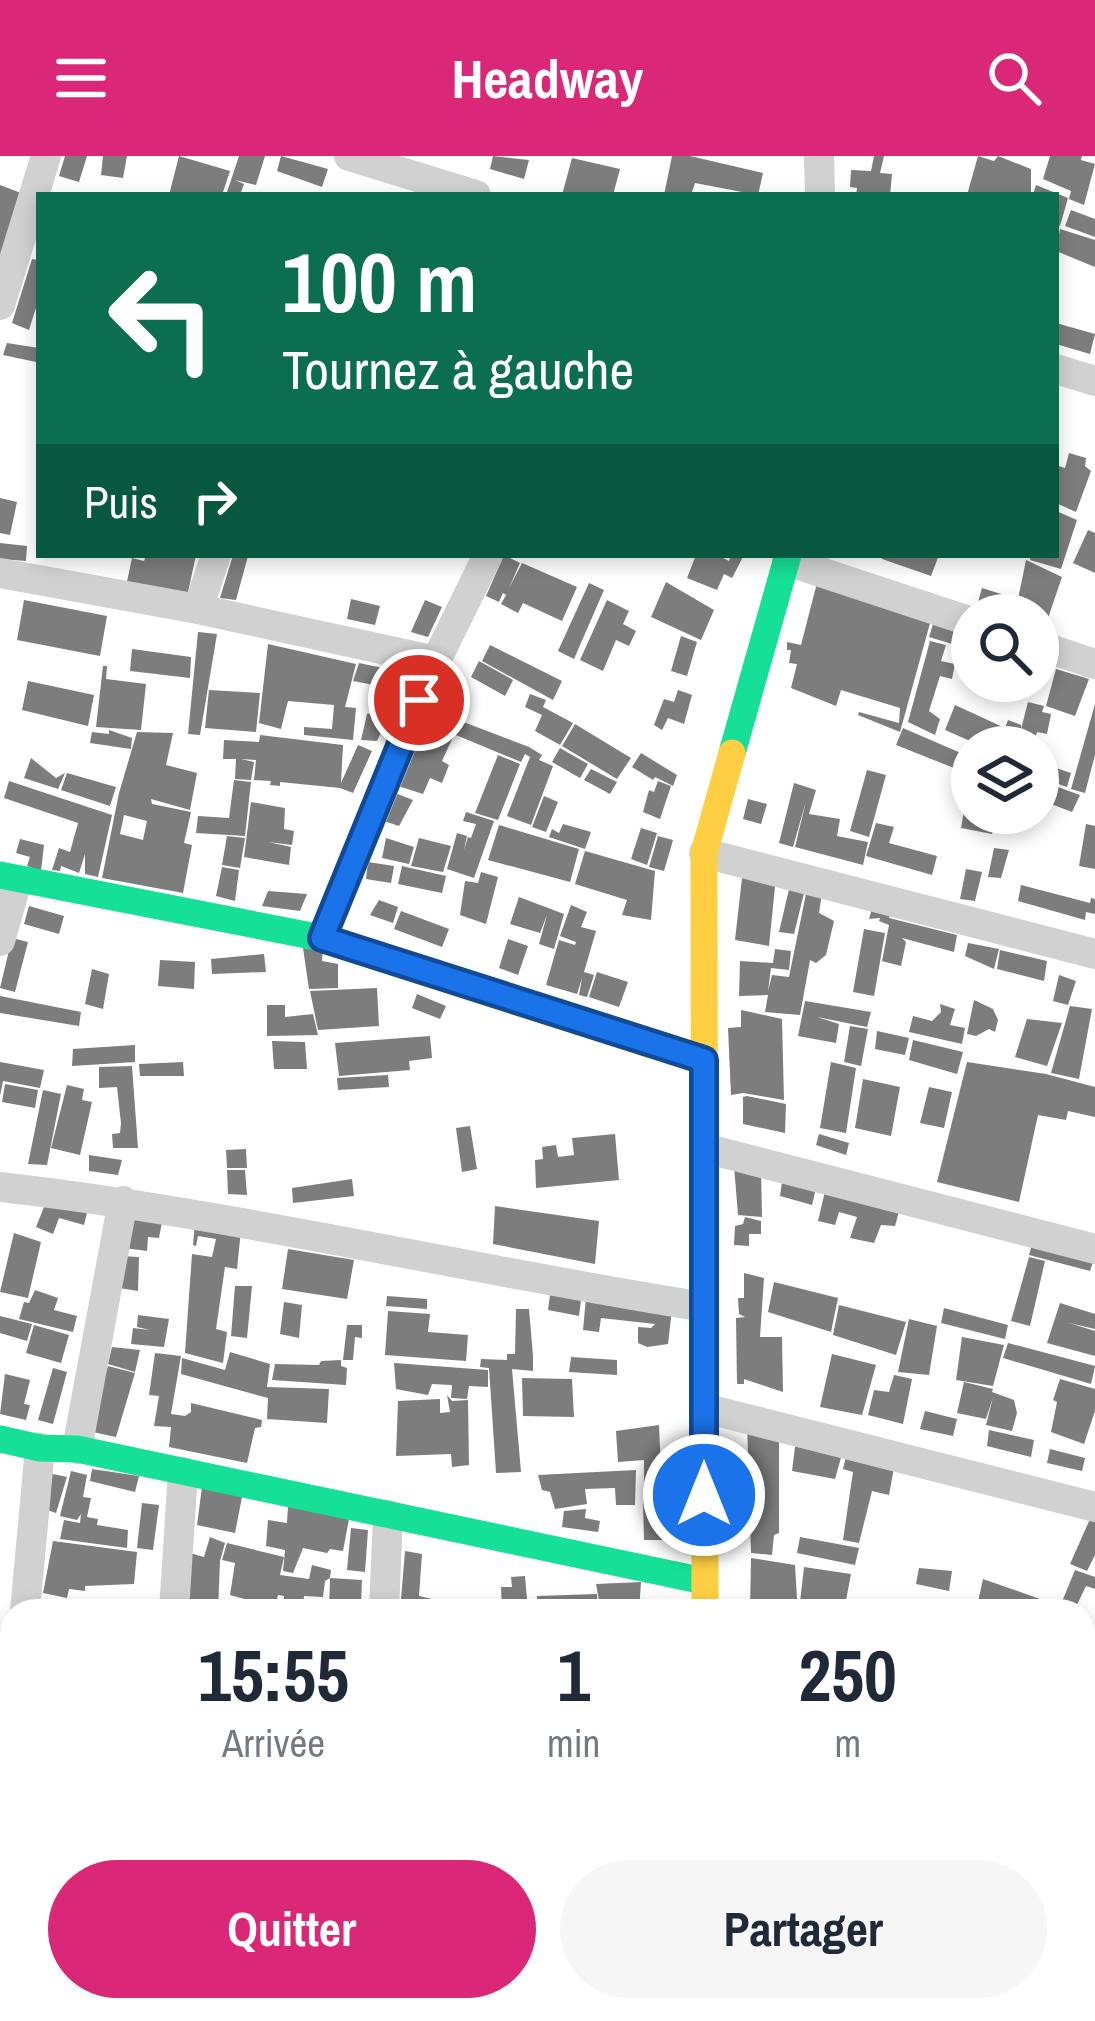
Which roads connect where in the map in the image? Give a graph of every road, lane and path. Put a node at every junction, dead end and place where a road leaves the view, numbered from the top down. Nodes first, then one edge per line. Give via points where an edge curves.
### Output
1 (46, 156) edge
2 (349, 156) edge
3 (819, 156) edge
4 (39, 192) edge
5 (466, 192) edge
6 (820, 192) edge
7 (32, 225) edge
8 (0, 305) edge
9 (1059, 370) edge
10 (1095, 381) edge
11 (215, 558) edge
12 (487, 558) edge
13 (788, 558) edge
14 (0, 573) edge
15 (198, 610) junction
16 (951, 615) edge
17 (1059, 652) edge
18 (436, 661) junction
19 (1095, 664) edge
20 (704, 854) junction
21 (9, 878) edge
22 (322, 938) junction
23 (0, 941) edge
24 (1095, 954) edge
25 (704, 1060) junction
26 (704, 1148) junction
27 (0, 1187) edge
28 (123, 1201) junction
29 (1095, 1249) edge
30 (704, 1307) junction
31 (704, 1408) junction
32 (0, 1439) edge
33 (40, 1448) junction
34 (77, 1450) junction
35 (183, 1472) junction
36 (1095, 1507) edge
37 (388, 1515) junction
38 (704, 1581) junction
39 (26, 1599) edge
40 (175, 1599) edge
41 (384, 1599) edge
42 (705, 1599) edge

1 - 4 street
2 - 5 street
3 - 6 street
7 - 8 street
9 - 10 street
11 - 15 street
12 - 18 street
13 - 16 street
13 - 20 street
14 - 15 street
15 - 18 street
17 - 19 street
18 - 22 street
20 - 24 street
20 - 25 street
21 - 22 street
21 - 23 street
22 - 25 street
25 - 26 street
26 - 29 street
26 - 30 street
27 - 28 street
28 - 30 street
28 - 34 street
30 - 31 street
31 - 36 street
31 - 38 street
32 - 33 street
33 - 34 street
33 - 39 street
34 - 35 street
35 - 37 street
35 - 40 street
37 - 38 street
37 - 41 street
38 - 42 street

